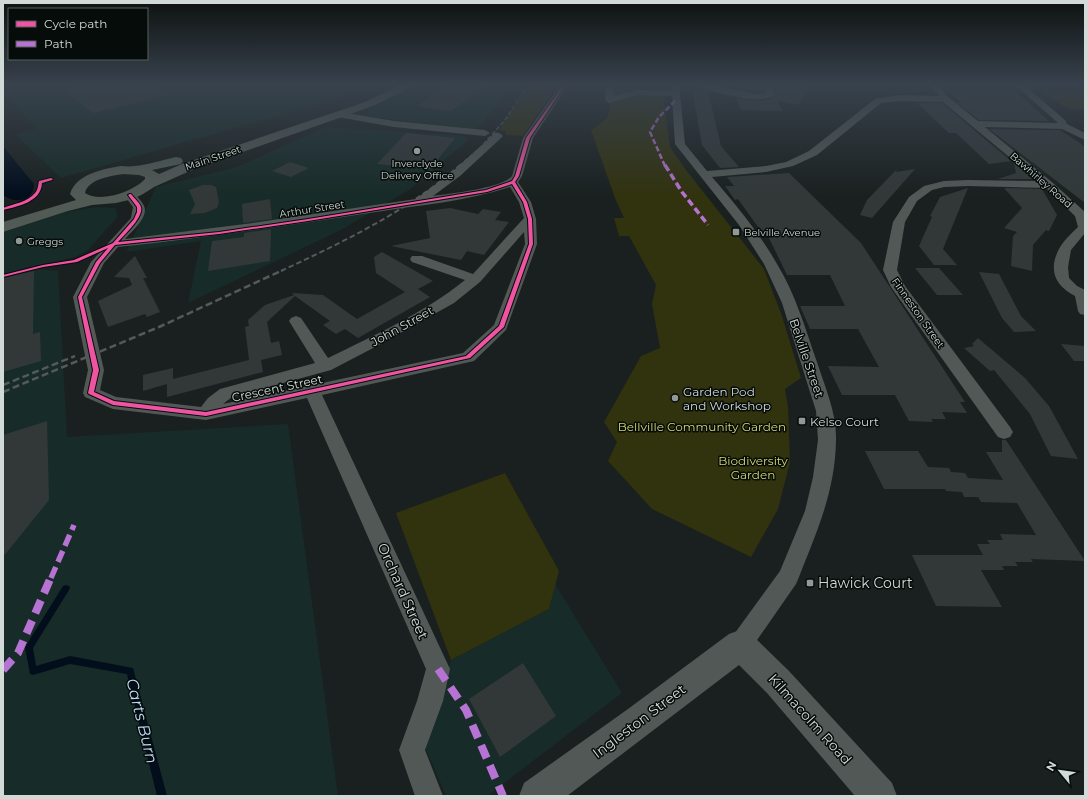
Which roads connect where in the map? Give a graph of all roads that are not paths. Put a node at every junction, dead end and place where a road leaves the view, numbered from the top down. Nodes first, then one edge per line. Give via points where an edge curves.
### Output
1 (300, 121) edge
2 (322, 121) edge
3 (378, 121) edge
4 (539, 121) edge
5 (678, 121) edge
6 (853, 121) edge
7 (972, 121) edge
8 (1061, 121) edge
9 (975, 124) junction
10 (1064, 126) junction
11 (485, 133) dead end
12 (496, 135) dead end
13 (1085, 138) edge
14 (136, 170) junction
15 (704, 174) junction
16 (513, 182) junction
17 (151, 183) junction
18 (1049, 185) junction
19 (81, 186) junction
20 (130, 195) junction
21 (92, 200) junction
22 (419, 202) junction
23 (3, 216) edge
24 (530, 219) junction
25 (3, 227) edge
26 (113, 244) junction
27 (417, 259) dead end
28 (476, 280) junction
29 (1083, 295) edge
30 (1085, 311) edge
31 (296, 321) dead end
32 (325, 366) junction
33 (312, 391) junction
34 (206, 414) junction
35 (1004, 432) dead end
36 (740, 645) junction
37 (429, 796) edge
38 (537, 796) edge
39 (879, 796) edge

1 - 14 highway, Main Street
2 - 17 highway, Main Street via 187,167
3 - 11 street
4 - 16 street via 528,138
5 - 15 street, Belville Street via 680,144
6 - 15 street via 813,153 789,164 766,169
7 - 9 street, Bawhirley Road
8 - 10 street
9 - 10 street
9 - 18 street, Bawhirley Road
10 - 13 street
12 - 22 street via 498,136 456,174
14 - 17 highway via 150,173 153,178
14 - 19 highway, Main Street via 102,175
15 - 36 street, Belville Street via 744,222 771,264 789,303 825,411 827,440 823,477 815,511 788,577
16 - 22 street, Arthur Street via 487,191
16 - 24 street via 525,202
17 - 20 highway, Main Street
18 - 29 street, Bawhirley Road via 1081,215 1084,227 1065,249 1061,267 1062,279
18 - 35 street, Finneston Street via 944,184 928,188 913,199 898,222 890,270 898,287
19 - 21 highway via 77,194
19 - 23 highway, Main Street
20 - 21 highway, Main Street via 112,200
20 - 26 street via 139,206 138,216 132,226
21 - 25 highway, Main Street
22 - 26 street, Arthur Street via 243,230
24 - 28 street, John Street
24 - 33 street, Crescent Street via 531,244 501,327 468,357
26 - 34 street, Crescent Street via 98,262 80,297 96,370 91,393 113,403
27 - 28 street
28 - 32 street, John Street via 443,304
29 - 30 street, Bawhirley Road
31 - 32 street
32 - 34 street, John Street via 226,393 214,402
33 - 34 street, Crescent Street
33 - 37 street, Orchard Street via 438,668 430,700 412,750
36 - 38 main road, Ingleston Street
36 - 39 main road, Kilmacolm Road via 778,682

